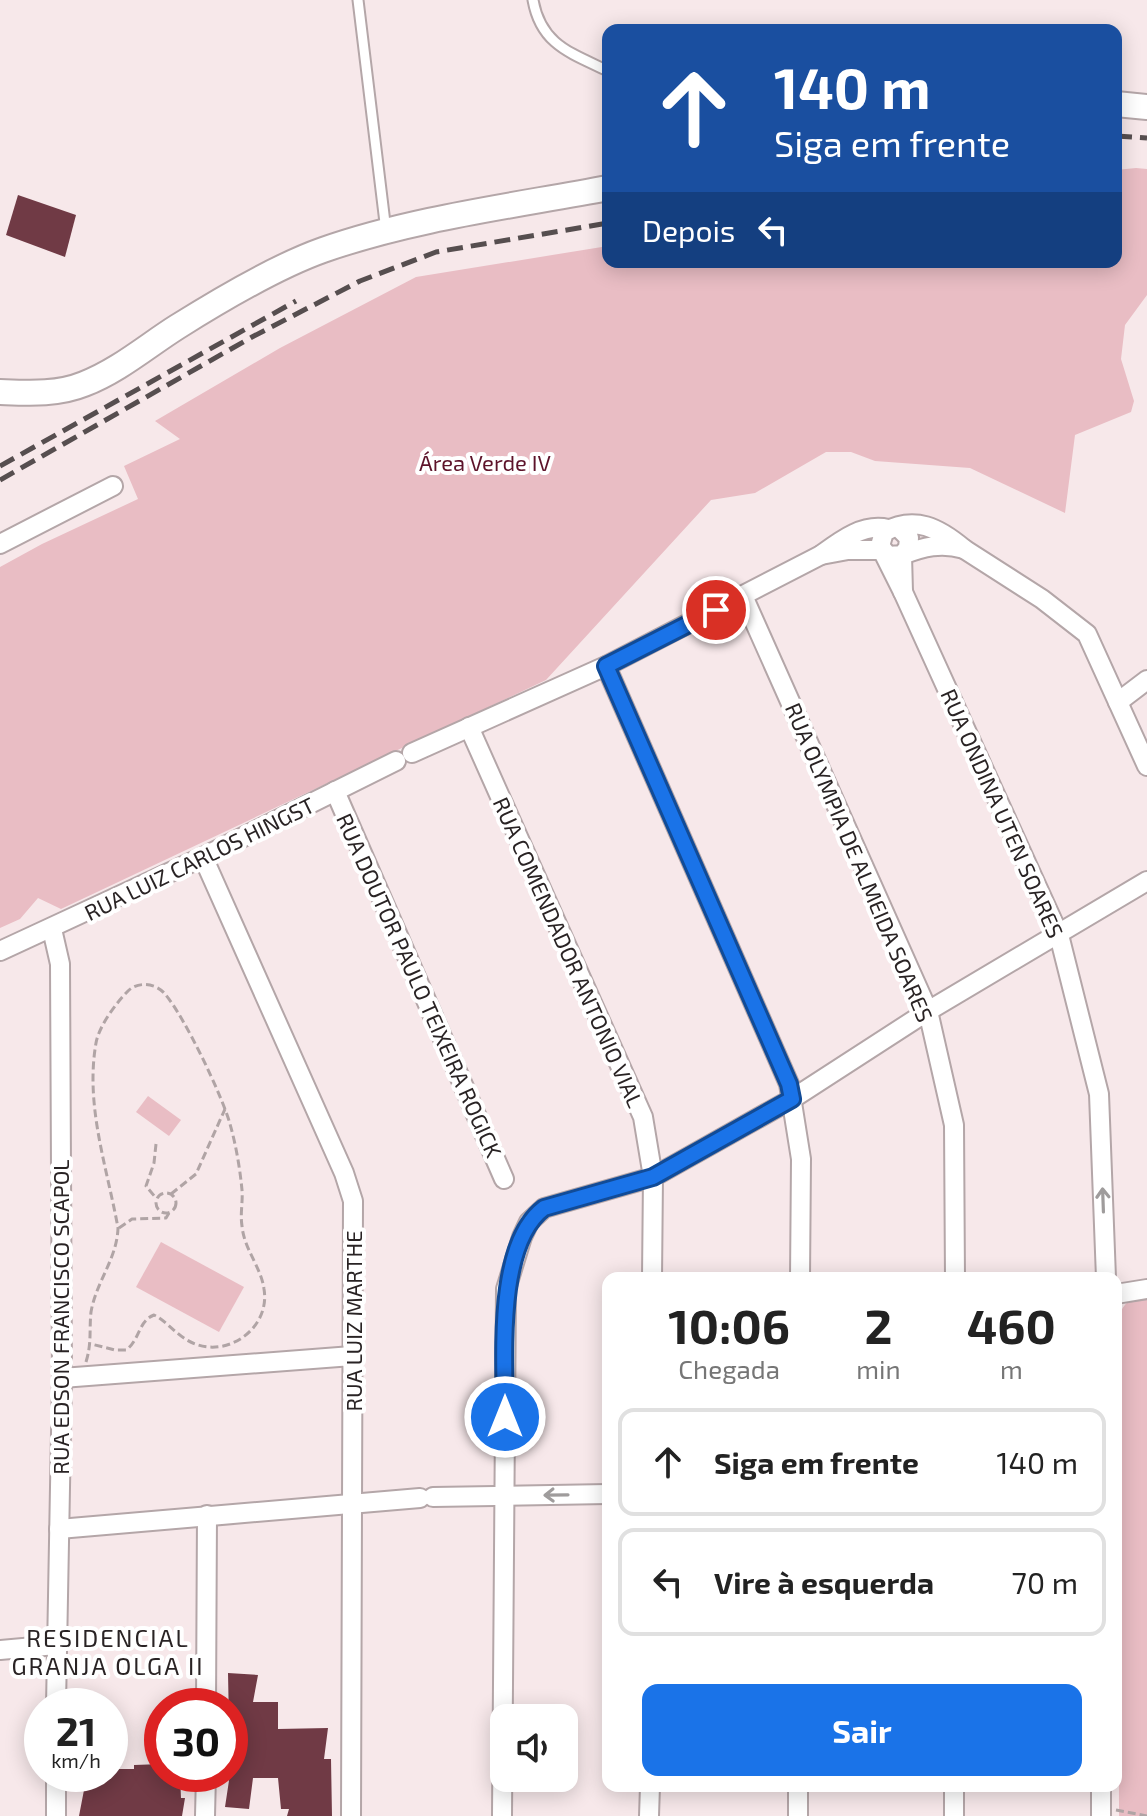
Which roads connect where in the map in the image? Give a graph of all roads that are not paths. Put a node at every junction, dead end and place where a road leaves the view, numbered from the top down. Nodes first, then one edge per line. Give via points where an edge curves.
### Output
1 (358, 0) edge
2 (533, 0) edge
3 (602, 68) edge
4 (1122, 105) edge
5 (1147, 107) edge
6 (602, 189) edge
7 (386, 232) junction
8 (0, 392) edge
9 (113, 486) dead end
10 (893, 528) junction
11 (0, 544) edge
12 (964, 549) junction
13 (882, 550) junction
14 (821, 555) junction
15 (902, 555) junction
16 (903, 592) junction
17 (743, 596) junction
18 (606, 666) junction
19 (1147, 680) edge
20 (1118, 702) junction
21 (469, 727) junction
22 (1147, 766) edge
23 (335, 791) junction
24 (203, 857) junction
25 (1147, 881) edge
26 (52, 929) junction
27 (1059, 935) junction
28 (0, 951) edge
29 (928, 1011) junction
30 (792, 1099) junction
31 (653, 1177) junction
32 (504, 1179) dead end
33 (652, 1272) edge
34 (800, 1272) edge
35 (955, 1272) edge
36 (1106, 1272) edge
37 (1147, 1289) edge
38 (1122, 1293) edge
39 (352, 1356) junction
40 (72, 1378) junction
41 (602, 1494) edge
42 (504, 1496) junction
43 (354, 1503) junction
44 (207, 1515) junction
45 (59, 1529) junction
46 (56, 1645) junction
47 (0, 1650) edge
48 (56, 1688) edge
49 (206, 1688) edge
50 (56, 1792) edge
51 (206, 1792) edge
52 (650, 1792) edge
53 (798, 1792) edge
54 (954, 1792) edge
55 (56, 1816) edge
56 (205, 1816) edge
57 (351, 1816) edge
58 (502, 1816) edge
59 (649, 1816) edge
60 (798, 1816) edge
61 (954, 1816) edge

1 - 7 lane
2 - 3 lane via 543,30 566,52
4 - 5 street
6 - 7 street
7 - 8 street via 321,251 243,288 83,385 44,393
9 - 11 street
10 - 12 street, RUA LUIZ CARLOS HINGST via 917,522
10 - 13 street via 881,536
10 - 14 street, RUA LUIZ CARLOS HINGST via 866,529
10 - 15 street via 909,538
12 - 15 street via 933,545
12 - 20 street, RUA LUIZ CARLOS HINGST via 1087,634
13 - 14 street
13 - 15 street via 893,557
13 - 16 street, RUA ONDINA UTEN SOARES
14 - 17 street, RUA LUIZ CARLOS HINGST
15 - 16 street
16 - 27 street, RUA ONDINA UTEN SOARES
17 - 18 street, RUA LUIZ CARLOS HINGST
17 - 29 street, RUA OLYMPIA DE ALMEIDA SOARES
18 - 21 street, RUA LUIZ CARLOS HINGST
18 - 30 street
19 - 20 street
20 - 22 street, RUA LUIZ CARLOS HINGST
21 - 23 street, RUA LUIZ CARLOS HINGST
21 - 31 street, RUA COMENDADOR ANTONIO VIAL via 643,1117
23 - 24 street, RUA LUIZ CARLOS HINGST
23 - 32 street, RUA DOUTOR PAULO TEIXEIRA ROGICK
24 - 26 street, RUA LUIZ CARLOS HINGST
24 - 39 street, RUA LUIZ MARTHE via 353,1201
25 - 27 street
26 - 28 street, RUA LUIZ CARLOS HINGST
26 - 40 street, RUA EDSON FRANCISCO SCAPOL via 60,964
27 - 29 street
36 -> 27 street, RUA ONDINA UTEN SOARES via 1099,1094
29 - 30 street
29 - 35 street, RUA OLYMPIA DE ALMEIDA SOARES via 954,1125
30 - 31 street
30 - 34 street via 801,1159
31 - 33 street, RUA COMENDADOR ANTONIO VIAL
31 - 42 street via 544,1208 529,1222 506,1289
37 - 38 street
39 - 40 street
39 - 43 street, RUA LUIZ MARTHE
40 - 45 street, RUA EDSON FRANCISCO SCAPOL
41 -> 42 street
42 - 43 street
42 - 58 street
43 - 44 street
43 - 57 street, RUA LUIZ MARTHE
44 - 45 street
44 - 49 street
45 - 46 street, RUA EDSON FRANCISCO SCAPOL
46 - 47 street
46 - 48 street, RUA EDSON FRANCISCO SCAPOL
50 - 55 street
51 - 56 street
52 - 59 street
53 - 60 street
54 - 61 street

